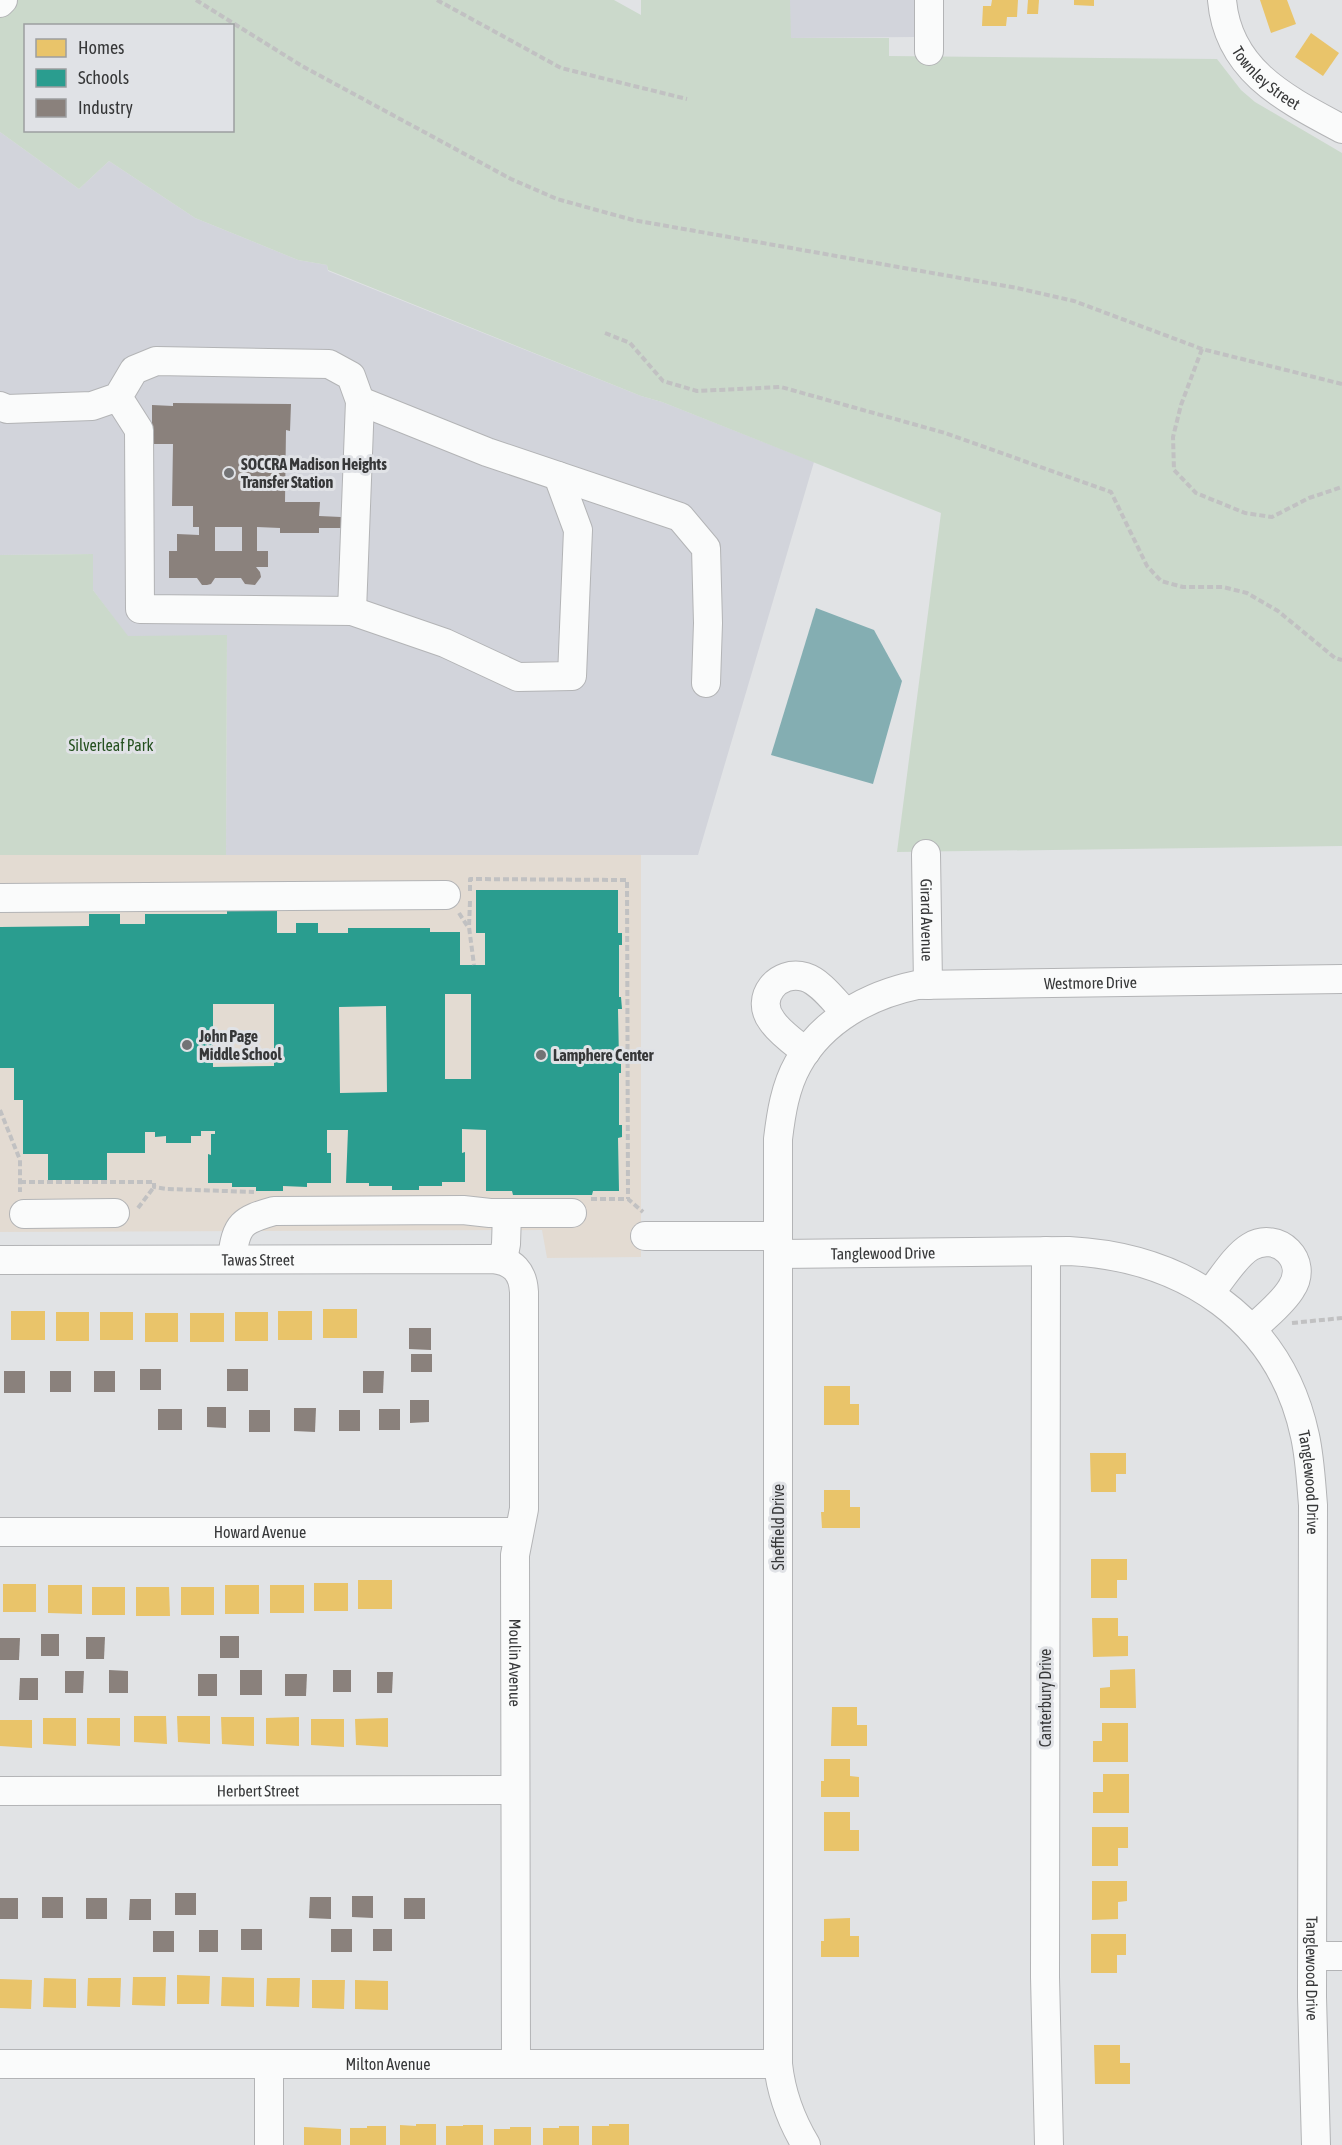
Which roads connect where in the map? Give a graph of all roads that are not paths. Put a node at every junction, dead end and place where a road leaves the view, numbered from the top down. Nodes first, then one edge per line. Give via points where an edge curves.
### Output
1 (930, 0) edge
2 (1222, 0) edge
3 (929, 51) dead end
4 (1342, 129) edge
5 (118, 397) junction
6 (360, 401) junction
7 (0, 406) edge
8 (558, 476) junction
9 (352, 611) junction
10 (706, 683) dead end
11 (926, 854) dead end
12 (0, 898) edge
13 (452, 901) road end
14 (1342, 979) edge
15 (928, 985) junction
16 (846, 1013) junction
17 (806, 1052) junction
18 (22, 1203) road end
19 (583, 1206) road end
20 (115, 1213) dead end
21 (507, 1213) junction
22 (76, 1214) junction
23 (644, 1224) road end
24 (778, 1245) junction
25 (1046, 1251) junction
26 (232, 1258) junction
27 (77, 1259) junction
28 (0, 1260) edge
29 (509, 1263) junction
30 (1210, 1293) junction
31 (1252, 1330) junction
32 (0, 1532) edge
33 (519, 1532) junction
34 (515, 1790) junction
35 (0, 1791) edge
36 (1312, 1956) junction
37 (1342, 1956) edge
38 (0, 2064) edge
39 (269, 2064) junction
40 (516, 2064) junction
41 (778, 2064) junction
42 (269, 2145) edge
43 (806, 2145) edge
44 (1049, 2145) edge
45 (1316, 2145) edge

1 - 3 street
2 - 4 street, Townley Street via 1236,48 1259,78
5 - 6 street via 134,370 156,361 168,361 329,364 351,376
5 - 7 street via 92,406 7,410
5 - 9 street via 139,430 140,609
6 - 8 street
6 - 9 street
8 - 9 street via 578,530 572,676 518,677 445,643
8 - 10 street via 680,518 706,548
11 - 15 street, Girard Avenue
12 - 13 street
14 - 15 street, Westmore Drive
15 - 16 street, Westmore Drive via 892,990
16 - 17 street, Sheffield Drive
16 - 17 street via 812,979 792,976 775,983 765,1004 768,1014
17 - 24 street, Sheffield Drive via 782,1106 778,1139
18 - 22 street
19 - 21 street
20 - 22 street
21 - 26 street via 274,1211 244,1224 235,1235
21 - 29 street
22 - 27 street
23 - 24 street
24 - 25 street, Tanglewood Drive
24 - 41 street, Sheffield Drive
25 - 30 street, Tanglewood Drive via 1100,1252 1138,1260
25 - 44 street, Canterbury Drive via 1045,1977
26 - 27 street, Tawas Street
26 - 29 street, Tawas Street
27 - 28 street, Tawas Street
29 - 33 street, Moulin Avenue via 524,1283 524,1509
30 - 31 street, Tanglewood Drive
30 - 31 street via 1249,1247 1267,1242 1286,1248 1296,1263 1295,1281
31 - 36 street, Tanglewood Drive via 1292,1394 1311,1469
32 - 33 street, Howard Avenue
33 - 34 street, Moulin Avenue via 515,1555
34 - 35 street, Herbert Street
34 - 40 street, Moulin Avenue
36 - 37 street
36 - 45 street, Tanglewood Drive
38 - 39 street, Milton Avenue
39 - 40 street, Milton Avenue
39 - 42 street
40 - 41 street, Milton Avenue
41 - 43 street, Sheffield Drive via 785,2100

